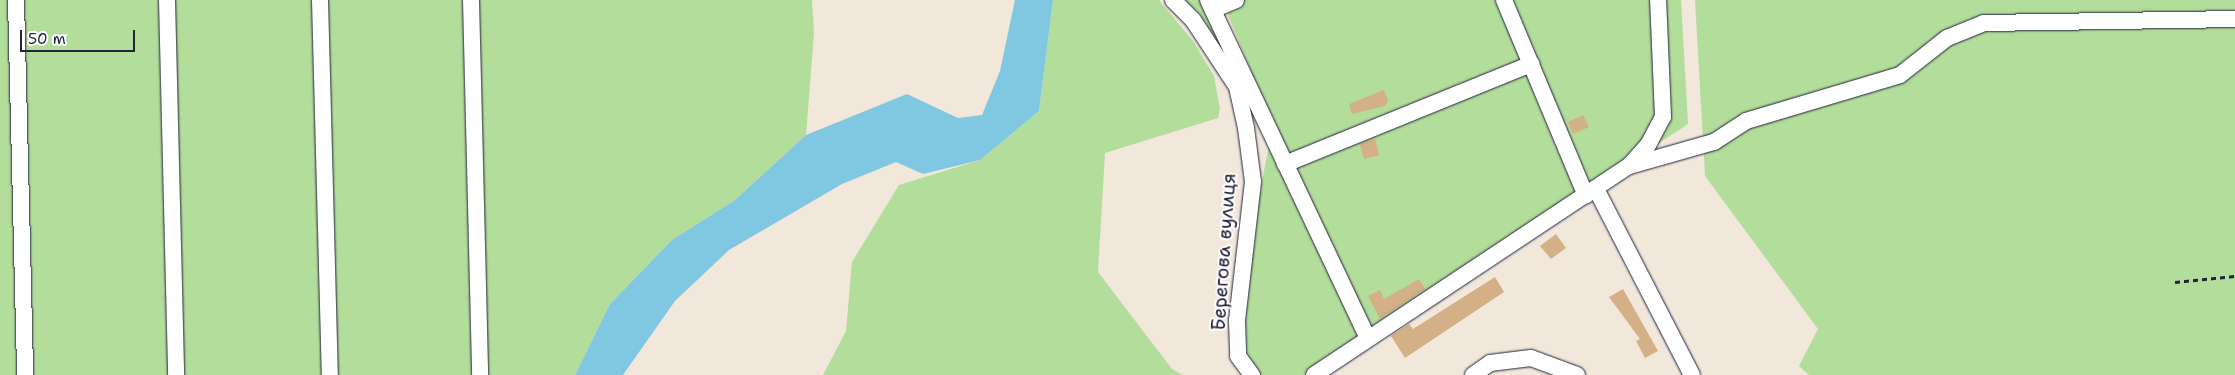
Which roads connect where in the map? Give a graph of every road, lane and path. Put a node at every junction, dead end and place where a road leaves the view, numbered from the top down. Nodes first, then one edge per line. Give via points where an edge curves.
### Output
1 (16, 0) edge
2 (167, 0) edge
3 (320, 0) edge
4 (471, 0) edge
5 (1173, 0) edge
6 (1236, 0) edge
7 (1504, 0) edge
8 (1658, 0) edge
9 (1210, 5) edge
10 (2235, 19) edge
11 (1530, 64) junction
12 (1285, 164) junction
13 (1629, 166) junction
14 (1591, 192) junction
15 (2235, 276) edge
16 (2175, 282) dead end
17 (1368, 338) junction
18 (25, 375) edge
19 (176, 375) edge
20 (330, 375) edge
21 (480, 375) edge
22 (1252, 375) edge
23 (1314, 375) edge
24 (1473, 375) edge
25 (1577, 375) edge
26 (1692, 375) edge

1 - 18 street
2 - 19 street
3 - 20 street
4 - 21 street
5 - 22 street, Берегова вулиця via 1193,20 1237,87 1246,128 1253,182 1237,321 1238,356
6 - 9 street
7 - 11 street
8 - 13 street via 1663,117 1648,146
9 - 12 street
10 - 13 street via 1984,23 1947,38 1900,75 1746,121 1714,142
11 - 12 street
11 - 14 street
12 - 17 street
13 - 14 street
14 - 17 street
14 - 26 street
15 - 16 path
17 - 23 street
24 - 25 street via 1490,363 1531,358

